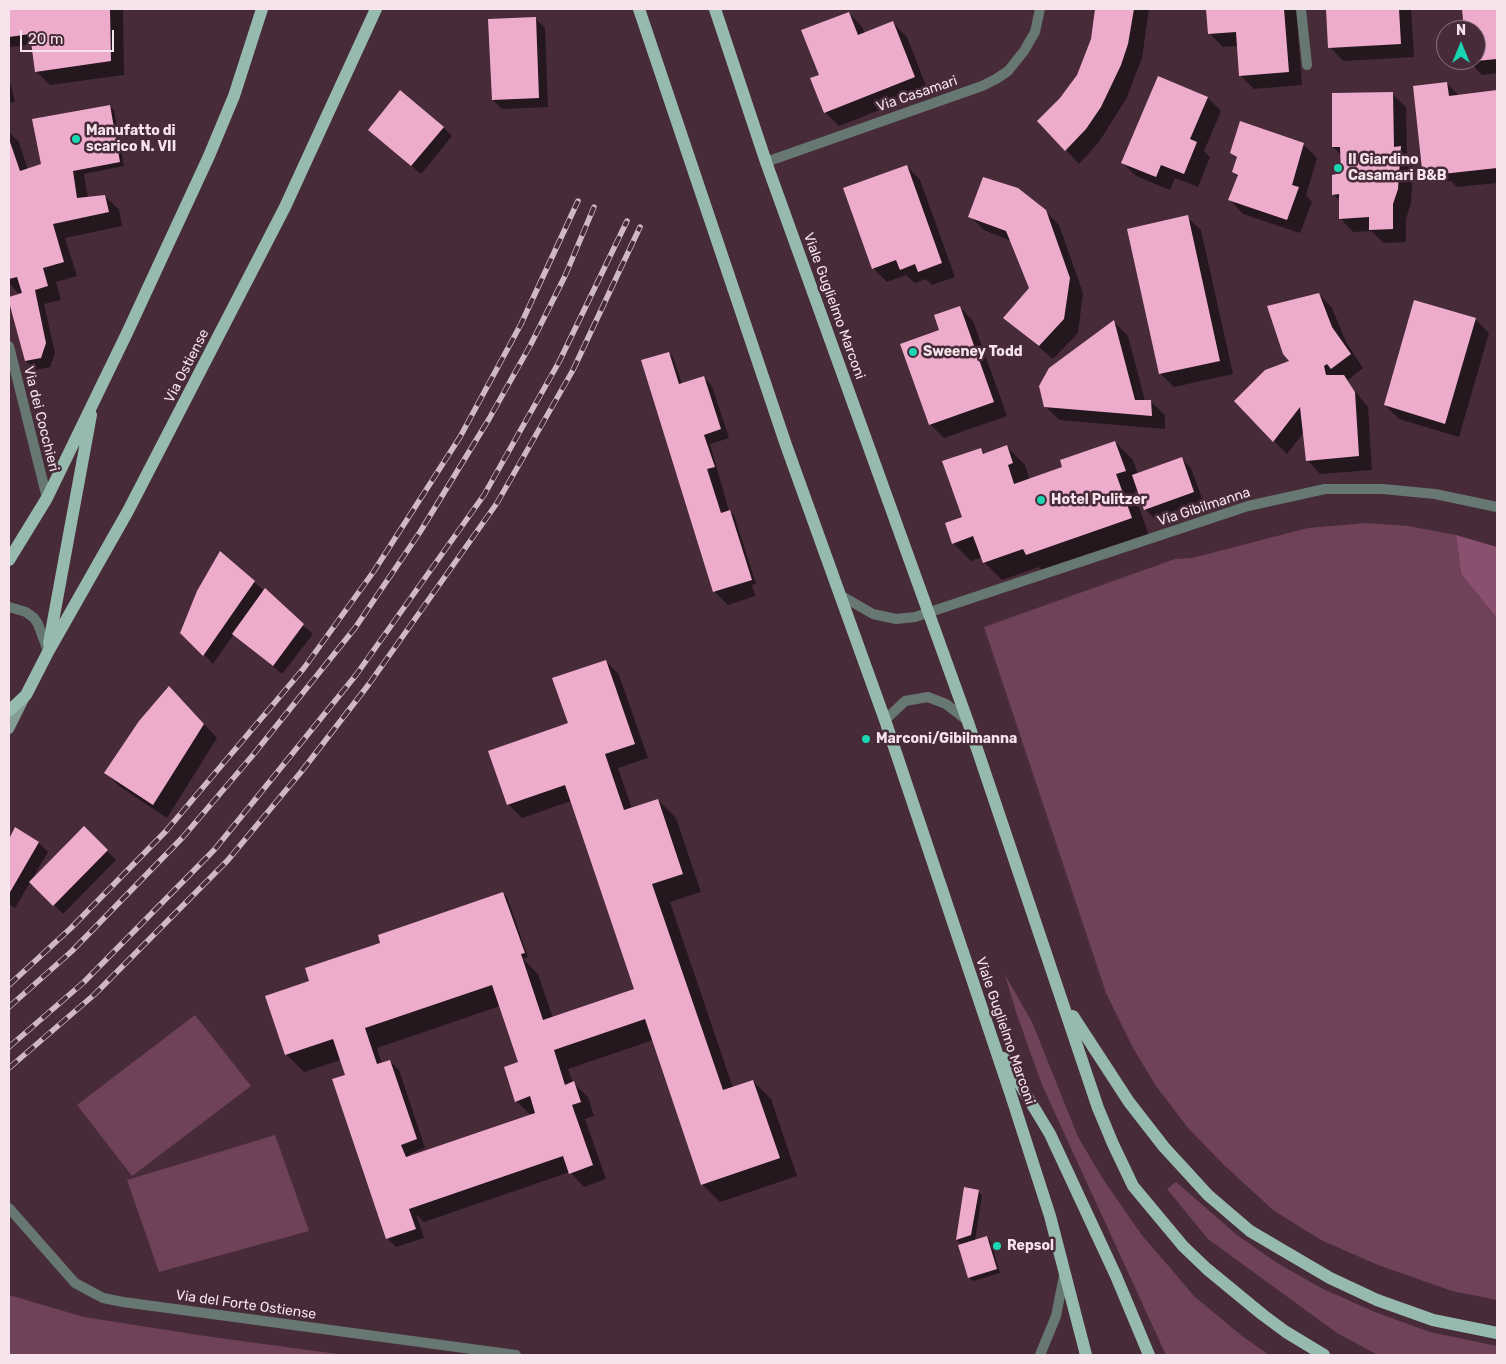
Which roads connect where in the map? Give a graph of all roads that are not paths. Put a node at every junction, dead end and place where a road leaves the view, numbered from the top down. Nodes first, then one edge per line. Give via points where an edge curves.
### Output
1 (262, 9) edge
2 (376, 9) edge
3 (640, 9) edge
4 (715, 9) edge
5 (1040, 9) edge
6 (1301, 9) edge
7 (1307, 65) dead end
8 (766, 162) junction
9 (9, 346) edge
10 (94, 400) junction
11 (47, 498) junction
12 (1497, 507) edge
13 (9, 560) edge
14 (840, 595) junction
15 (9, 607) edge
16 (928, 613) junction
17 (48, 652) junction
18 (26, 695) junction
19 (9, 711) edge
20 (885, 720) junction
21 (968, 722) junction
22 (9, 729) edge
23 (1063, 1001) junction
24 (989, 1034) junction
25 (9, 1208) edge
26 (1066, 1270) junction
27 (1497, 1333) edge
28 (516, 1355) edge
29 (1040, 1355) edge
30 (1086, 1355) edge
31 (1149, 1355) edge
32 (1324, 1355) edge

1 - 10 main road via 222,128
2 - 17 main road, Via Ostiense via 303,170 247,283 128,511
3 - 14 main road, Viale Guglielmo Marconi via 786,445
4 - 8 main road, Viale Guglielmo Marconi
5 - 8 street, Via Casamari via 1035,32 1024,51 996,80
6 - 7 street
8 - 16 main road, Viale Guglielmo Marconi
9 - 11 street, Via dei Cocchieri
10 - 11 main road
10 - 17 main road
11 - 13 main road
12 - 16 street, Via Gibilmanna via 1435,494 1383,489 1305,493 1248,506
14 - 16 street via 884,617 902,619
14 - 20 main road, Viale Guglielmo Marconi
15 - 17 street via 34,618
16 - 21 main road, Viale Guglielmo Marconi
17 - 18 main road, Via Ostiense
18 - 19 main road
18 - 22 main road, Via Ostiense
20 - 21 street via 905,701 928,697 946,704
20 - 24 main road, Viale Guglielmo Marconi
21 - 23 main road, Viale Guglielmo Marconi
23 - 27 main road via 1104,1066 1164,1147 1208,1196 1250,1231 1330,1278 1377,1300 1433,1320
23 - 32 main road via 1104,1126 1134,1186 1147,1204 1207,1269 1286,1332
24 - 26 main road, Viale Guglielmo Marconi
24 - 31 main road via 1050,1134
25 - 28 street, Via del Forte Ostiense via 75,1283 103,1298
26 - 29 street via 1056,1316
26 - 30 main road, Viale Guglielmo Marconi

